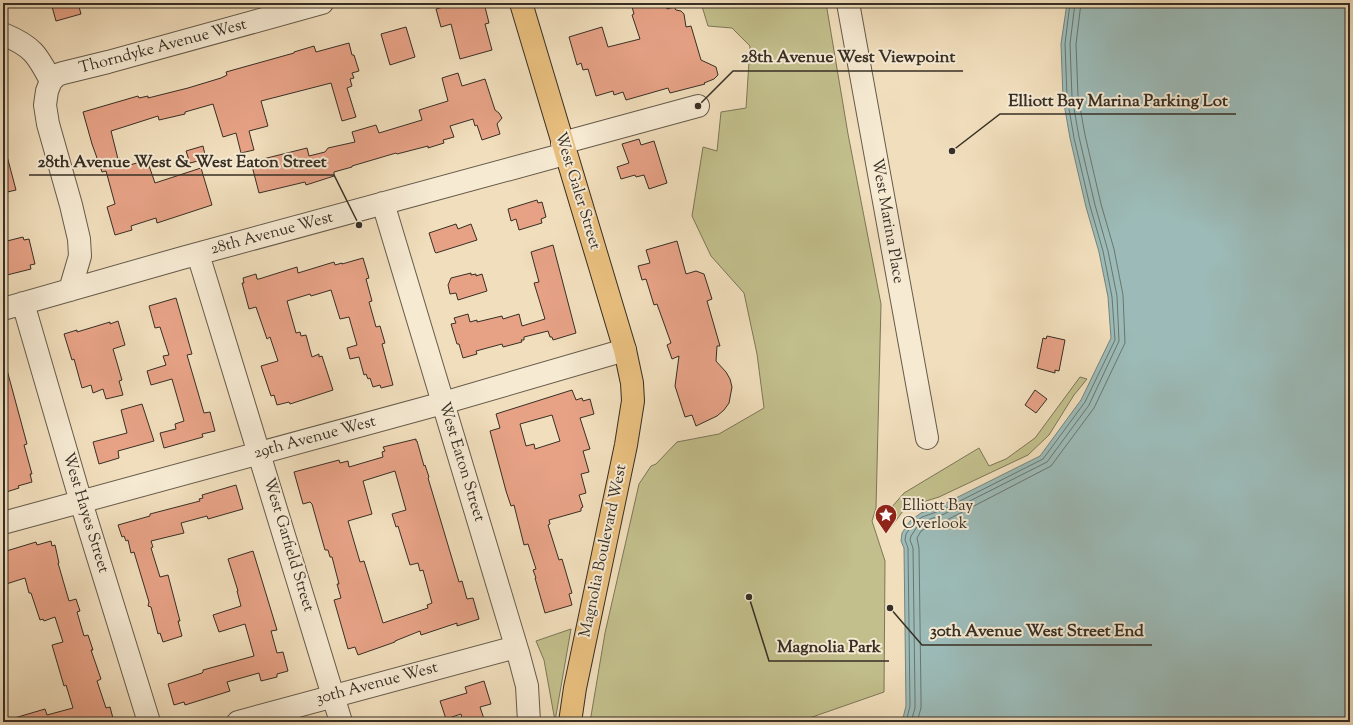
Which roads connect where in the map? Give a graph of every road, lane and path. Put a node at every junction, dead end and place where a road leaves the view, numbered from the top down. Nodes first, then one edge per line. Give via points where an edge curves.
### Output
1 (322, 3) edge
2 (520, 3) edge
3 (848, 3) edge
4 (3, 34) edge
5 (3, 40) edge
6 (51, 80) junction
7 (698, 106) dead end
8 (564, 148) junction
9 (383, 203) junction
10 (198, 254) junction
11 (70, 290) junction
12 (13, 306) edge
13 (625, 350) junction
14 (632, 380) joint
15 (443, 403) junction
16 (927, 438) dead end
17 (260, 453) junction
18 (80, 502) junction
19 (3, 523) edge
20 (516, 647) junction
21 (333, 696) junction
22 (149, 722) edge
23 (238, 722) edge
24 (341, 722) edge
25 (529, 722) edge
26 (570, 722) edge

1 - 6 street, Thorndyke Avenue West via 63,73
2 - 8 main road, West Galer Street
3 - 16 street, West Marina Place
4 - 6 street via 31,50 39,58
5 - 6 street via 26,66
6 - 11 street via 45,102 47,119 71,205 80,256
7 - 8 street, 28th Avenue West
8 - 9 street, 28th Avenue West
8 - 13 main road, West Galer Street
9 - 10 street, 28th Avenue West
9 - 15 street, West Eaton Street
10 - 11 street, 28th Avenue West
10 - 17 street, West Garfield Street
11 - 12 street, 28th Avenue West
12 - 18 street, West Hayes Street
13 - 14 main road, West Galer Street
13 - 15 street, 29th Avenue West
14 - 26 main road, Magnolia Boulevard West via 633,401 626,446
15 - 17 street, 29th Avenue West
15 - 20 street, West Eaton Street
17 - 18 street, 29th Avenue West
17 - 21 street, West Garfield Street
18 - 19 street, 29th Avenue West
18 - 22 street, West Hayes Street
20 - 21 street, 30th Avenue West
20 - 25 street, West Eaton Street via 527,686
21 - 23 street, 30th Avenue West
21 - 24 street, West Garfield Street

